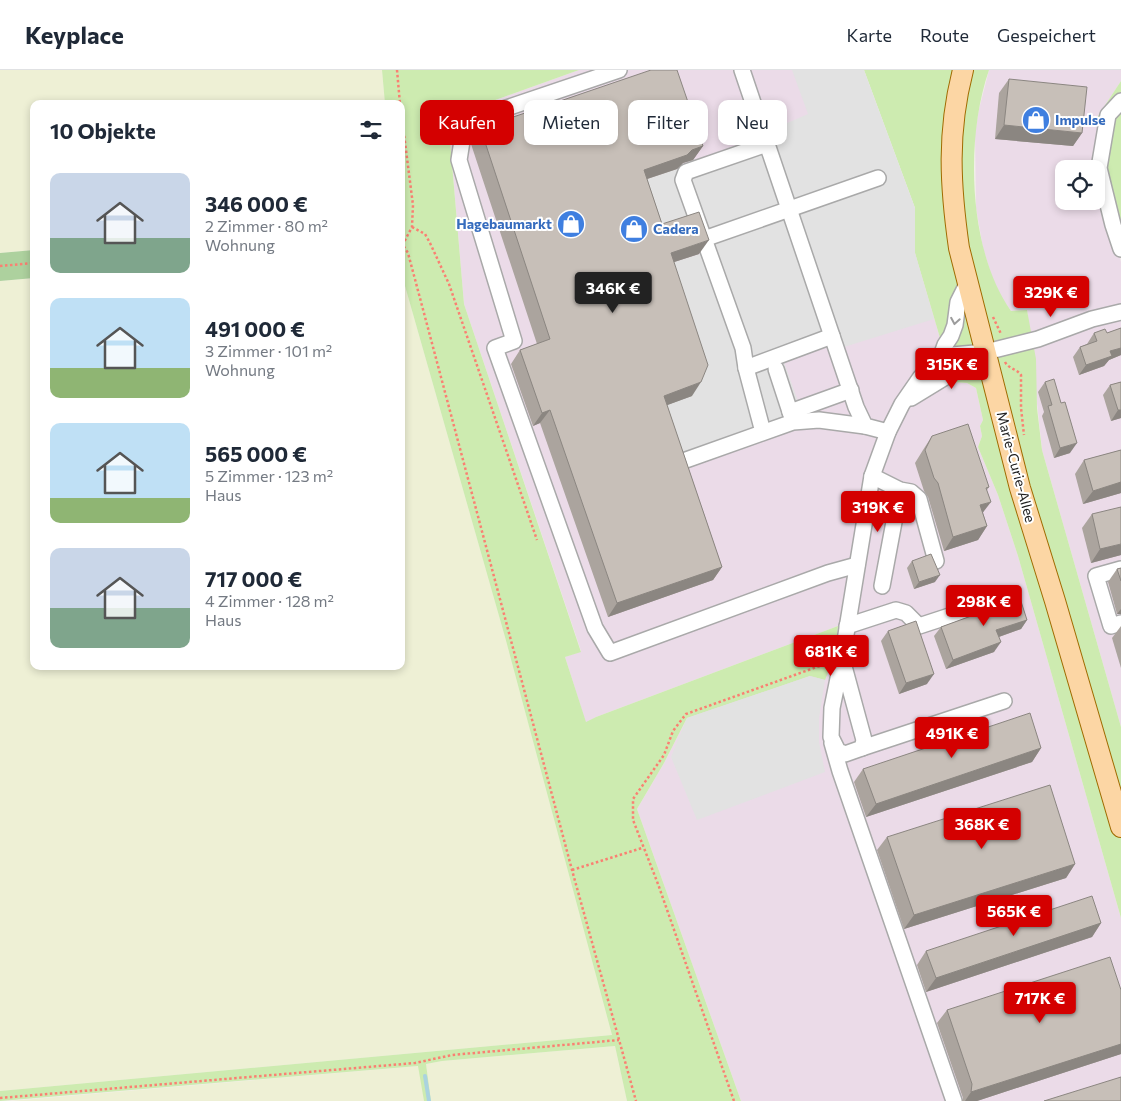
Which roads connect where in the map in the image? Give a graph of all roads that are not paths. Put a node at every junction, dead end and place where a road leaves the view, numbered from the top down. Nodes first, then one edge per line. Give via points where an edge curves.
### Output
1 (620, 70) edge
2 (742, 70) edge
3 (963, 70) edge
4 (752, 100) edge
5 (1121, 101) edge
6 (764, 145) edge
7 (767, 145) edge
8 (878, 178) dead end
9 (789, 209) junction
10 (704, 239) junction
11 (1121, 249) edge
12 (967, 284) junction
13 (1121, 312) edge
14 (832, 336) junction
15 (996, 350) junction
16 (941, 356) junction
17 (746, 368) junction
18 (776, 370) dead end
19 (850, 390) junction
20 (902, 404) junction
21 (792, 417) junction
22 (865, 426) junction
23 (763, 432) junction
24 (888, 432) junction
25 (686, 460) edge
26 (872, 476) junction
27 (900, 490) junction
28 (936, 561) edge
29 (857, 565) junction
30 (1121, 569) edge
31 (882, 586) dead end
32 (980, 606) dead end
33 (1121, 623) edge
34 (846, 626) junction
35 (842, 659) junction
36 (1004, 701) dead end
37 (831, 737) junction
38 (862, 748) junction
39 (1121, 827) edge
40 (954, 1101) edge

1 - 29 street via 465,122 459,160 514,341 495,348 595,628 610,653
2 - 4 street
3 - 12 main road, Marie-Curie-Allee via 951,131 950,166 954,215
5 - 11 street via 1108,116 1099,168
6 - 10 street via 686,172 683,180
7 - 9 street
8 - 9 street
9 - 10 street
9 - 14 street
10 - 17 street via 743,348
12 - 15 main road, Marie-Curie-Allee
12 -> 16 street
13 - 15 street
14 - 17 street
14 - 19 street
15 - 16 street
15 - 20 street via 941,378
15 - 39 main road, Marie-Curie-Allee via 1020,488
16 - 20 street
17 - 23 street
18 - 21 street
19 - 21 street
19 - 22 street
20 - 24 street
21 - 22 street
21 - 23 street
22 - 24 street
23 - 25 street
24 - 26 street
26 - 27 street
26 - 29 street
27 - 28 street via 911,492 919,499
27 - 31 street
29 - 34 street
30 - 33 street via 1096,576 1111,626
32 - 34 street via 919,626 906,613 896,610
34 - 35 street
35 - 37 street via 832,708
35 - 38 street via 863,735
36 - 38 street
37 - 38 street via 838,751 845,754
37 - 40 street

